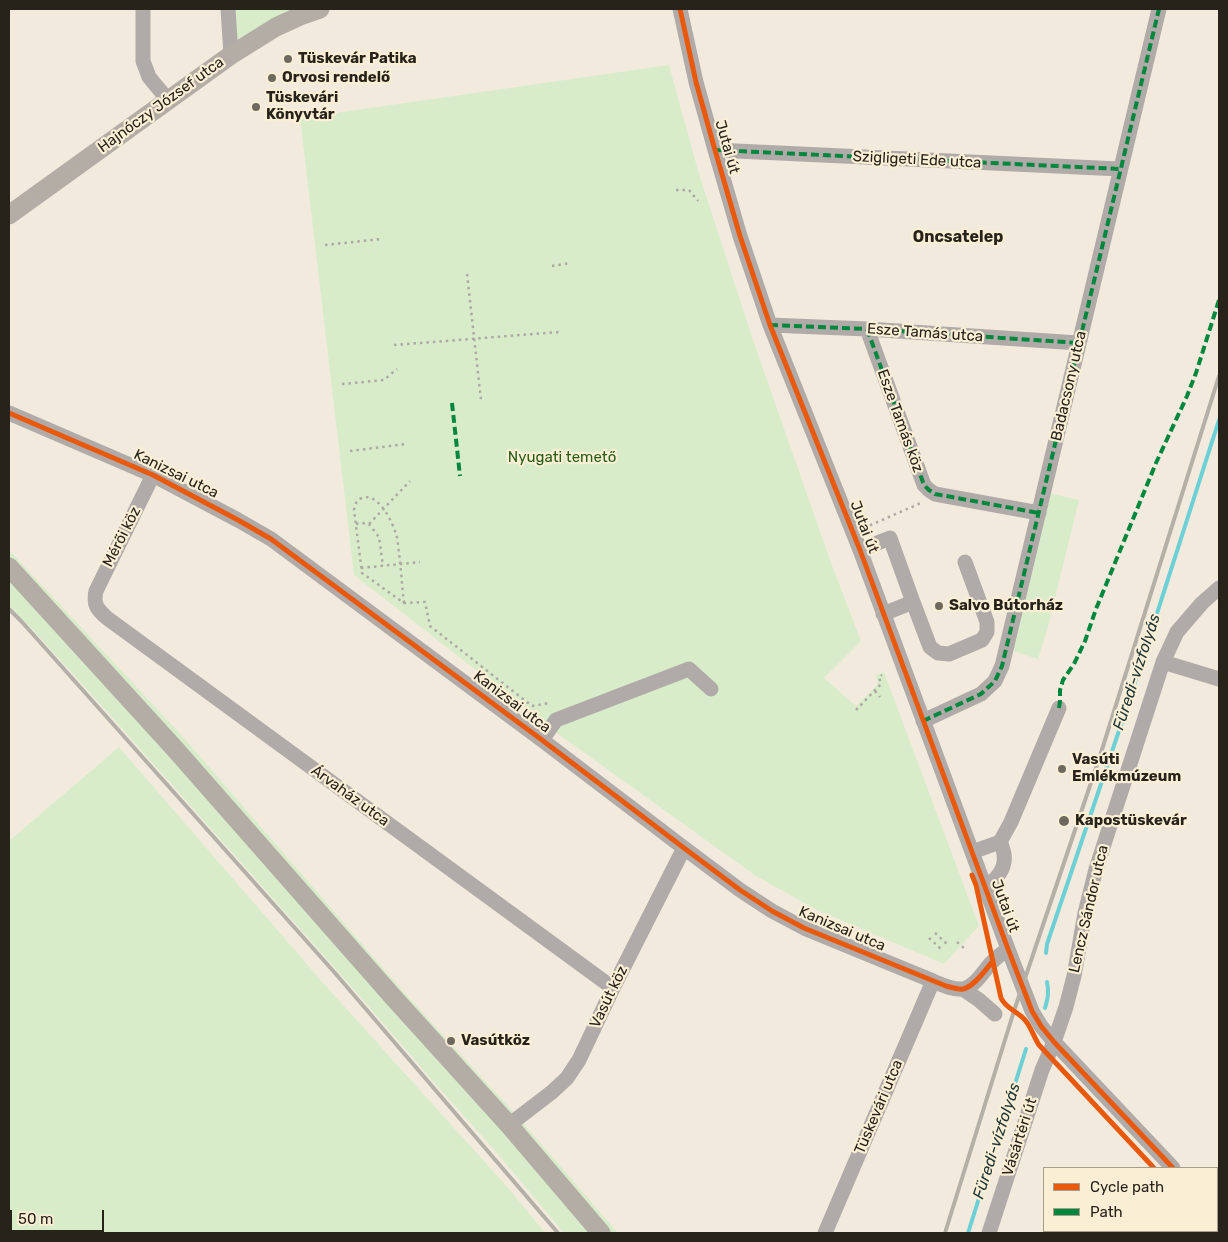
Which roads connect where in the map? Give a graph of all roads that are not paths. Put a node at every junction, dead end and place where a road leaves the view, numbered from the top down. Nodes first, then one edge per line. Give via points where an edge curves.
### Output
1 (143, 9) edge
2 (228, 9) edge
3 (320, 9) edge
4 (680, 9) edge
5 (1159, 9) edge
6 (231, 55) junction
7 (168, 100) junction
8 (715, 150) junction
9 (1120, 169) junction
10 (9, 215) edge
11 (770, 325) junction
12 (867, 329) junction
13 (1079, 343) junction
14 (9, 413) edge
15 (153, 475) junction
16 (1039, 513) junction
17 (860, 550) junction
18 (965, 562) dead end
19 (9, 567) edge
20 (1219, 588) edge
21 (94, 599) joint
22 (913, 602) junction
23 (883, 614) junction
24 (1163, 662) junction
25 (1219, 679) edge
26 (711, 689) dead end
27 (1059, 708) dead end
28 (923, 720) junction
29 (542, 740) junction
30 (1000, 842) junction
31 (684, 848) junction
32 (972, 852) junction
33 (985, 888) junction
34 (1008, 949) junction
35 (933, 981) junction
36 (613, 988) junction
37 (963, 989) junction
38 (995, 1014) dead end
39 (1054, 1042) junction
40 (509, 1125) junction
41 (1172, 1167) edge
42 (601, 1233) edge
43 (825, 1233) edge
44 (989, 1233) edge

1 - 7 street via 143,60 149,77
2 - 6 street
3 - 6 main road, Hajnóczy József utca via 276,27
4 - 8 street, Jutai út
5 - 9 street, Badacsony utca
6 - 7 main road, Hajnóczy József utca
7 - 10 main road, Hajnóczy József utca
8 - 9 street, Szigligeti Ede utca
8 - 11 street, Jutai út
9 - 13 street, Badacsony utca
11 - 12 street, Esze Tamás utca
11 - 17 street, Jutai út
12 - 13 street, Esze Tamás utca
12 - 16 street, Esze Tamás köz via 924,485 935,494
13 - 16 street, Badacsony utca
14 - 15 street, Kanizsai utca
15 - 21 street, Mérői köz
15 - 29 street, Kanizsai utca via 271,539
16 - 28 street, Badacsony utca via 1002,666 995,681 981,694
17 - 22 street via 890,538
17 - 23 street, Jutai út
18 - 22 street via 987,622 987,632 982,640 949,654 938,653 930,647
19 - 40 main road
20 - 24 street, Lencz Sándor utca via 1177,632
21 - 36 street, Árvaház utca via 98,610 107,618
22 - 23 street
23 - 28 street, Jutai út
24 - 25 street
24 - 39 street, Lencz Sándor utca via 1096,869 1074,976
26 - 29 street via 689,669 556,720
27 - 30 street
28 - 32 street, Jutai út
29 - 31 street, Kanizsai utca
30 - 32 street
30 - 33 street via 1004,864 997,879
31 - 35 street, Kanizsai utca via 772,911 804,928
31 - 36 street, Vasút köz
32 - 33 street, Jutai út
33 - 34 street, Jutai út
34 - 37 street
34 - 39 street, Jutai út via 1032,1011
35 - 37 street, Kanizsai utca
35 - 43 street, Tüskevári utca
36 - 40 street, Vasút köz via 567,1078
37 - 38 street, Kanizsai utca
39 - 41 street
39 - 44 street, Vásártéri út
40 - 42 main road

